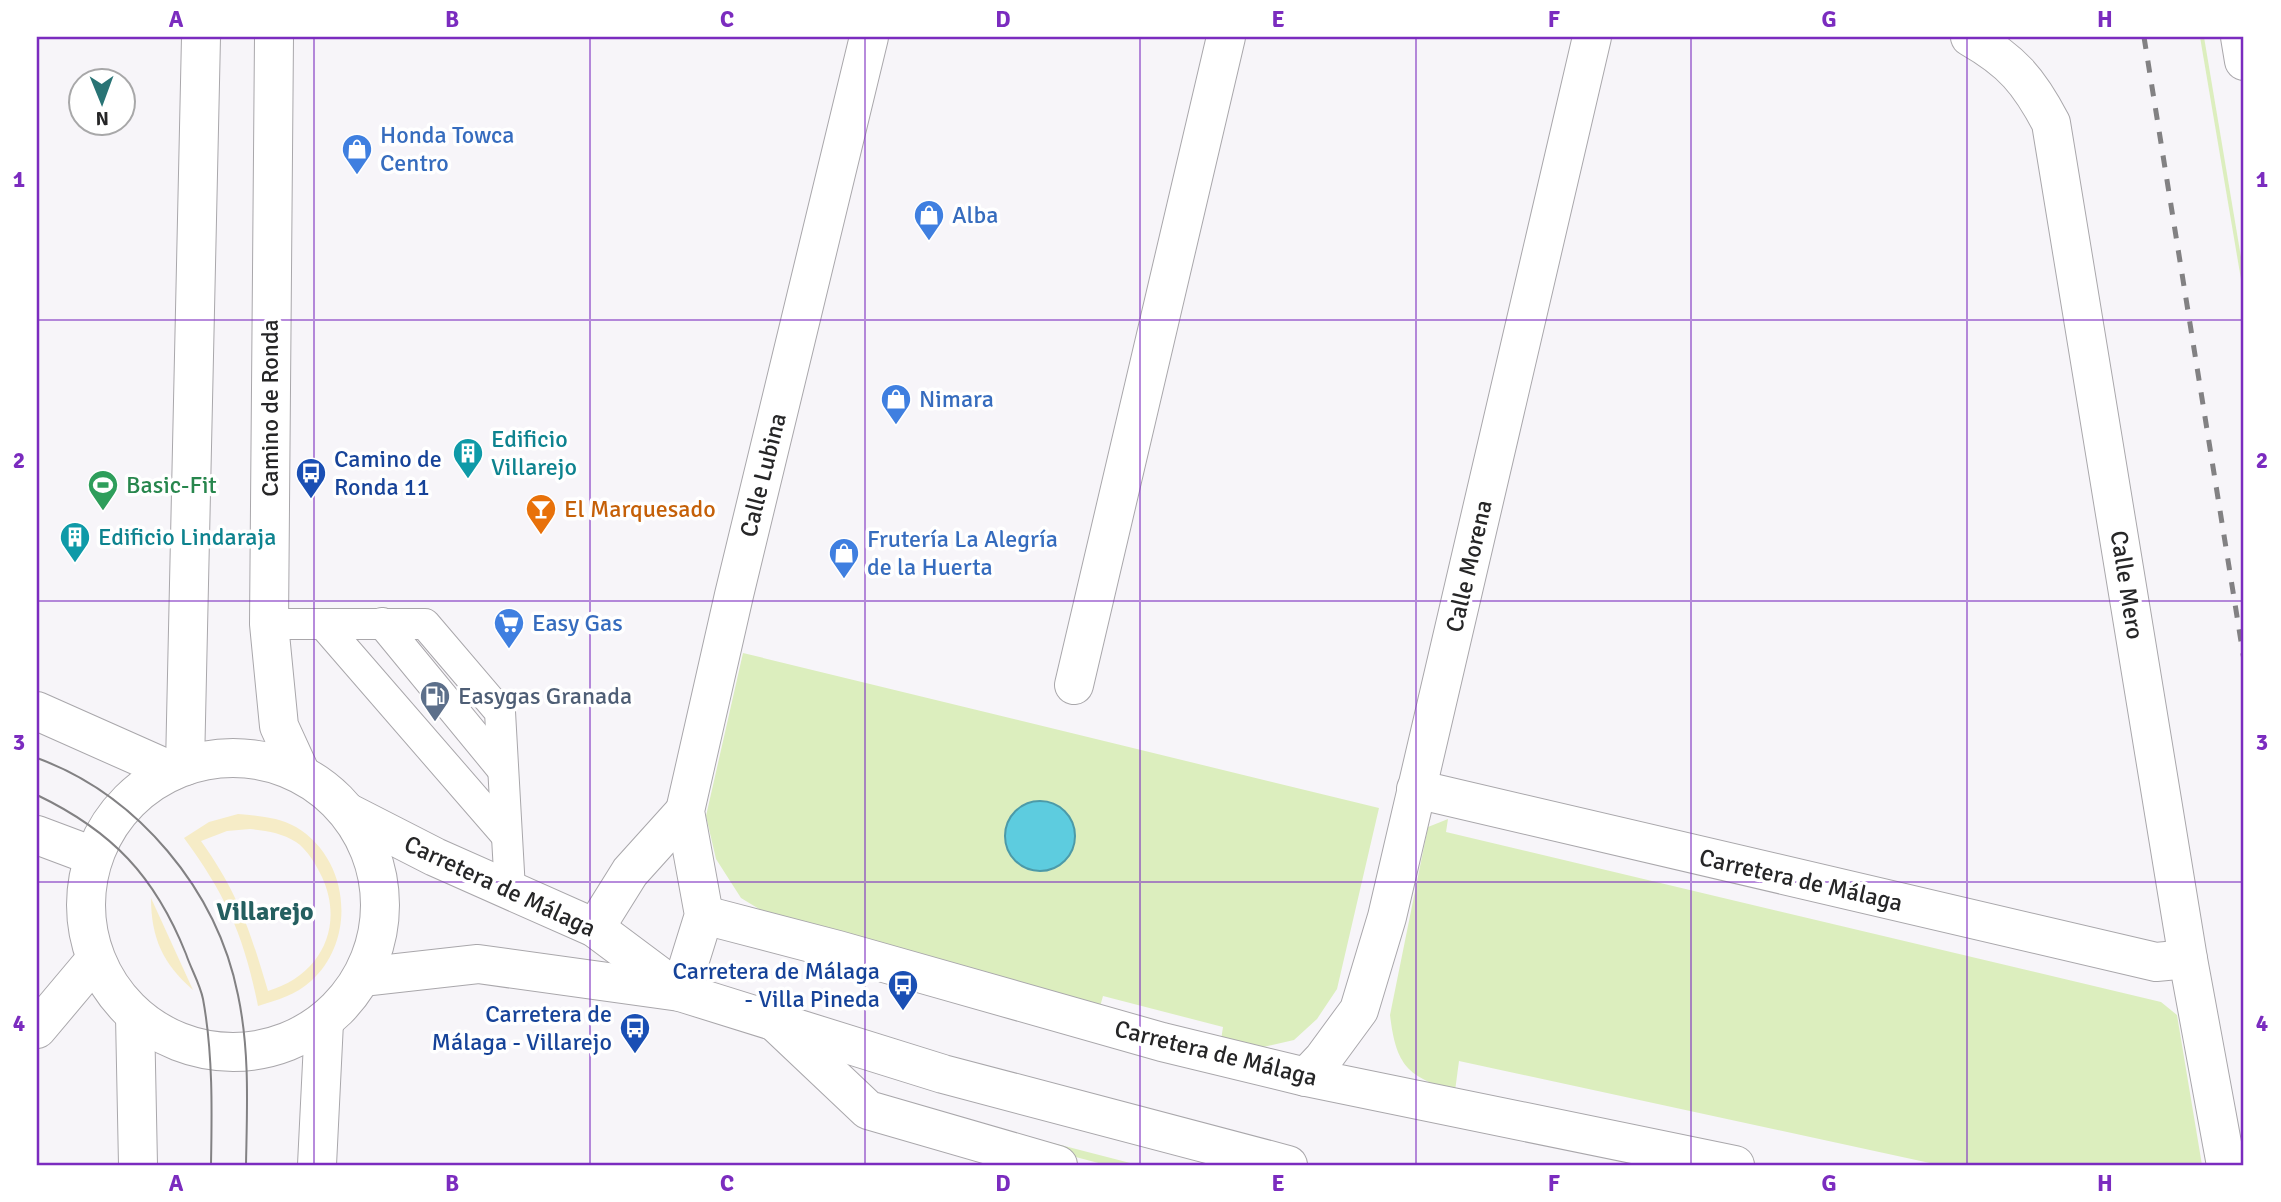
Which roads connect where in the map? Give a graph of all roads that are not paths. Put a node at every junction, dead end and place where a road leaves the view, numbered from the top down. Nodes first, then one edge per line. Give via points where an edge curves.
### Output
1 (201, 37) edge
2 (274, 37) edge
3 (869, 37) edge
4 (1226, 37) edge
5 (1592, 37) edge
6 (1970, 37) edge
7 (2240, 37) edge
8 (2244, 61) edge
9 (269, 624) junction
10 (323, 624) junction
11 (1074, 685) dead end
12 (37, 711) edge
13 (178, 768) junction
14 (301, 774) junction
15 (1416, 789) junction
16 (685, 811) junction
17 (349, 813) junction
18 (37, 835) edge
19 (506, 835) junction
20 (93, 856) junction
21 (510, 891) junction
22 (704, 915) junction
23 (594, 928) junction
24 (2188, 959) junction
25 (95, 960) junction
26 (362, 977) junction
27 (680, 992) junction
28 (135, 1016) junction
29 (773, 1020) junction
30 (324, 1022) junction
31 (37, 1029) edge
32 (1306, 1077) junction
33 (138, 1165) edge
34 (317, 1165) edge
35 (1058, 1165) edge
36 (1287, 1165) edge
37 (1735, 1165) edge
38 (2226, 1165) edge

1 - 13 street
2 - 9 street, Camino de Ronda
3 - 16 street, Calle Lubina
4 - 11 street
5 - 15 street, Calle Morena
6 - 24 street, Calle Mero via 2002,55 2031,85 2051,123
7 - 8 street
9 - 10 lane
9 - 14 street, Camino de Ronda via 279,726
10 - 19 lane
10 - 19 lane via 425,624 500,712
12 - 13 street
13 - 14 street via 224,758 263,761
13 - 20 street via 145,786 122,807
14 - 17 street
15 - 24 street, Carretera de Málaga via 2156,962
15 - 32 street, Calle Morena via 1387,918 1359,1010
16 - 22 street, Calle Lubina
16 - 23 street via 630,872
17 - 21 street, Carretera de Málaga
17 - 26 street via 371,851 381,893 378,937
18 - 20 street
19 - 21 lane
20 - 25 street via 86,888 86,925
21 - 23 street, Carretera de Málaga
22 - 27 street
22 - 32 street, Carretera de Málaga
23 - 27 street, Carretera de Málaga
24 - 38 street, Calle Mero
25 - 28 street
25 - 31 street
26 - 27 street, Carretera de Málaga via 478,964
26 - 30 street
27 - 29 street, Carretera de Málaga
28 - 30 street via 165,1037 237,1053 266,1050 297,1039
28 - 33 street
29 - 35 street, Carretera de Málaga via 867,1110
29 - 36 street, Carretera de Málaga via 943,1074
30 - 34 street
32 - 37 street, Carretera de Málaga

